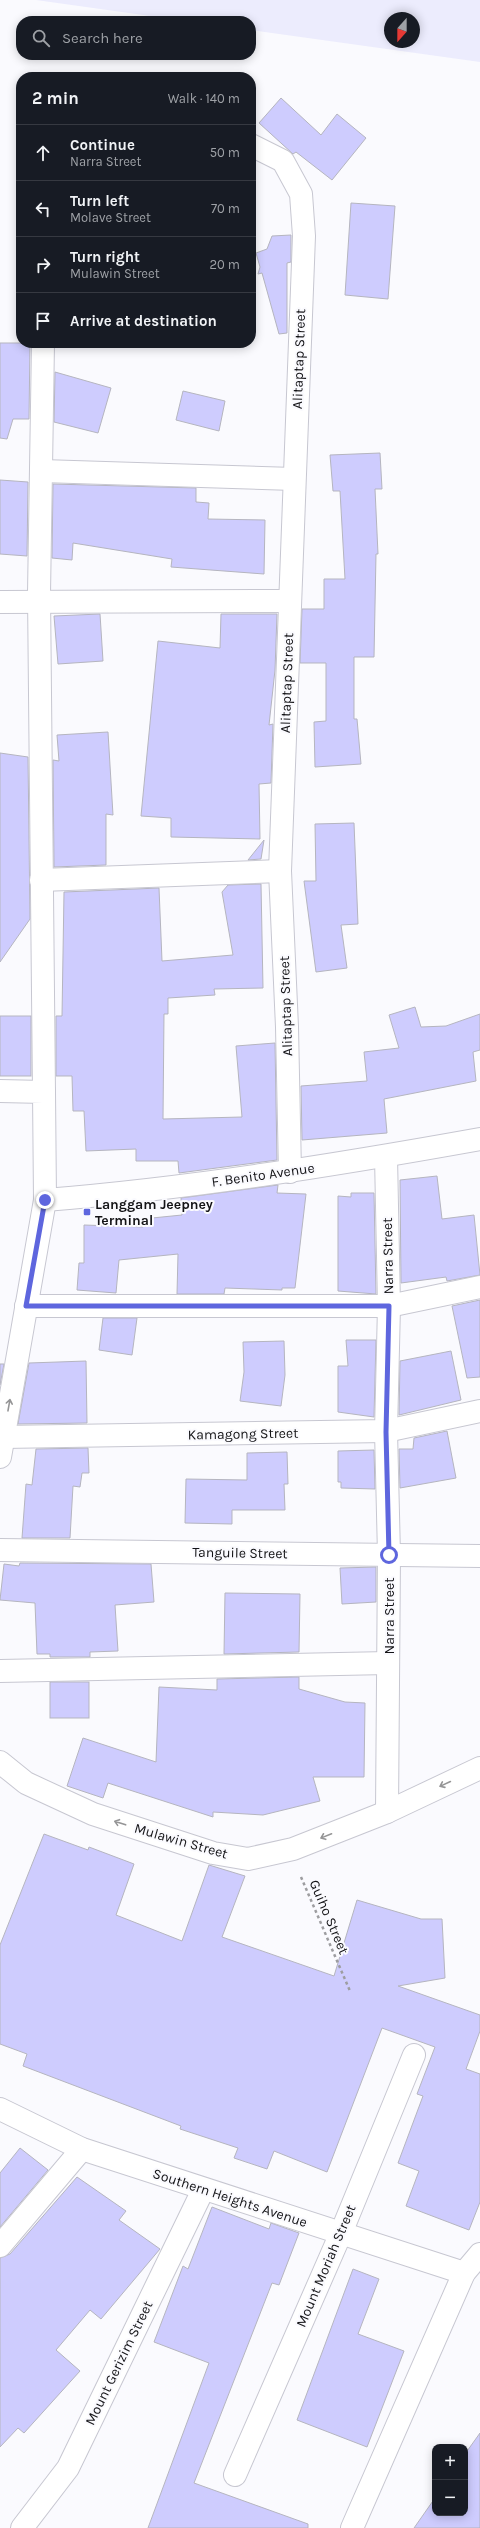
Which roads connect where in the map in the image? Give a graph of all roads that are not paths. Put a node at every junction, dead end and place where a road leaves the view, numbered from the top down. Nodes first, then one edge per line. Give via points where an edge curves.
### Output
1 (256, 148) edge
2 (43, 348) edge
3 (42, 471) junction
4 (294, 479) junction
5 (289, 601) junction
6 (0, 602) edge
7 (39, 602) junction
8 (280, 871) junction
9 (41, 880) junction
10 (0, 1090) edge
11 (44, 1092) junction
12 (480, 1139) edge
13 (386, 1156) junction
14 (290, 1172) junction
15 (45, 1200) junction
16 (480, 1287) edge
17 (26, 1306) junction
18 (389, 1306) junction
19 (480, 1411) edge
20 (386, 1432) junction
21 (2, 1447) edge
22 (0, 1550) edge
23 (389, 1555) junction
24 (480, 1556) edge
25 (388, 1663) junction
26 (0, 1671) edge
27 (0, 1762) edge
28 (480, 1768) edge
29 (387, 1812) junction
30 (414, 2055) dead end
31 (0, 2109) edge
32 (82, 2149) junction
33 (203, 2190) junction
34 (341, 2233) junction
35 (0, 2246) edge
36 (480, 2254) edge
37 (464, 2273) junction
38 (236, 2475) dead end
39 (22, 2528) edge
40 (352, 2528) edge

1 - 4 street, Alitaptap Street via 283,161 301,194 304,236
2 - 3 street
3 - 4 street
3 - 7 street
4 - 5 street, Alitaptap Street
5 - 7 street
5 - 8 street, Alitaptap Street
6 - 7 street
7 - 9 street
8 - 9 street
8 - 14 street, Alitaptap Street
9 - 11 street
10 - 11 street
11 - 15 street
12 - 13 street, F. Benito Avenue
13 - 14 street, F. Benito Avenue
13 - 18 street, Narra Street
14 - 15 street, F. Benito Avenue via 145,1192
15 - 17 street
16 - 18 street
17 - 18 street
21 -> 17 street
18 - 20 street, Narra Street
19 - 20 street, Kamagong Street
20 - 21 street, Kamagong Street
20 - 23 street, Narra Street
22 - 23 street, Tanguile Street
23 - 24 street, Tanguile Street
23 - 25 street, Narra Street
25 - 26 street
25 - 29 street, Narra Street
29 -> 27 street, Mulawin Street via 293,1850 248,1859 213,1853 86,1812 26,1782
28 -> 29 street, Mulawin Street
30 - 34 street, Mount Moriah Street
31 - 32 street, Southern Heights Avenue
32 - 33 street, Southern Heights Avenue
32 - 35 street
33 - 34 street, Southern Heights Avenue
33 - 39 street, Mount Gerizim Street via 68,2468
34 - 37 street, Southern Heights Avenue
34 - 38 street, Mount Moriah Street
36 - 37 street
37 - 40 street

